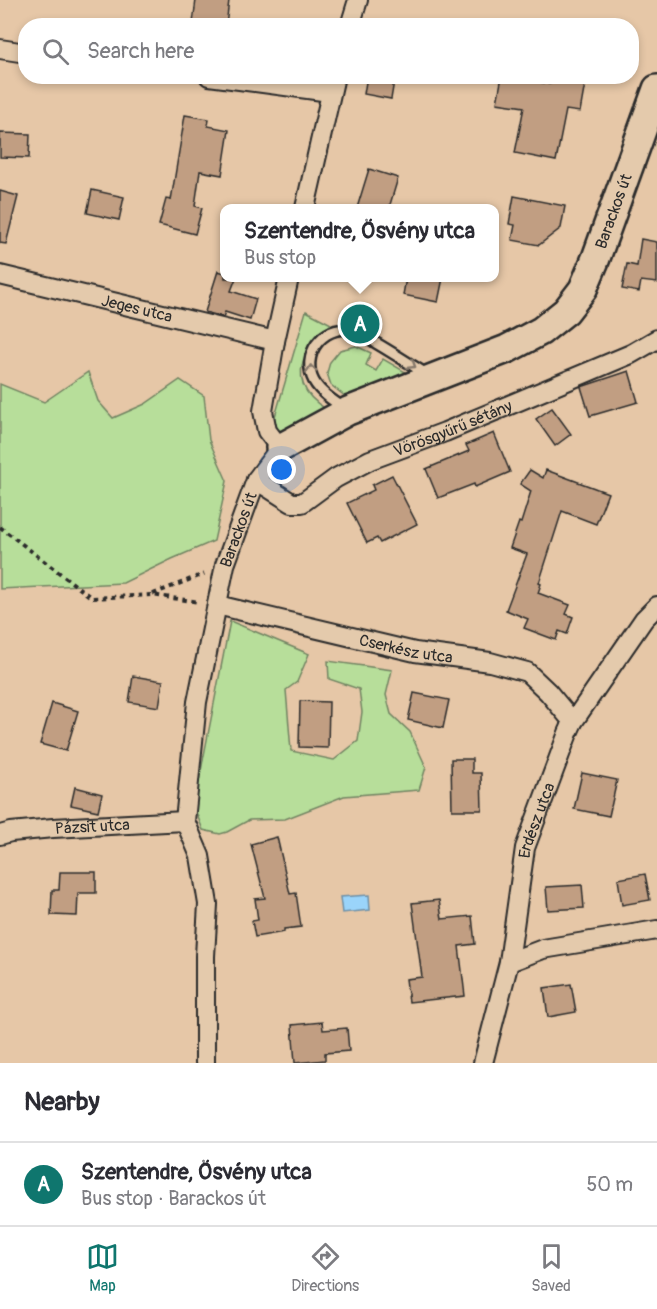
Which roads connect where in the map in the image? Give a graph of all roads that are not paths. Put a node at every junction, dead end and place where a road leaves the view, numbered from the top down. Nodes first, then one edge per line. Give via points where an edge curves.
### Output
1 (358, 0) edge
2 (352, 18) edge
3 (0, 49) edge
4 (18, 52) edge
5 (333, 84) edge
6 (657, 89) edge
7 (306, 204) edge
8 (0, 275) edge
9 (288, 282) edge
10 (657, 339) edge
11 (275, 341) junction
12 (432, 378) junction
13 (348, 411) junction
14 (280, 448) junction
15 (256, 480) junction
16 (218, 604) junction
17 (657, 606) edge
18 (573, 722) junction
19 (185, 821) junction
20 (0, 835) edge
21 (657, 930) edge
22 (509, 962) junction
23 (205, 1063) edge
24 (483, 1063) edge

1 - 2 street
3 - 4 street
5 - 7 street
6 - 12 street, Barackos út via 583,289 541,332
8 - 11 street, Jeges utca
9 - 11 street
10 - 15 street, Vörösgyűrű sétány via 631,354 370,460 302,503 292,503
11 - 14 street via 263,411 267,431
12 - 13 street, Barackos út
13 -> 12 lane via 312,380 309,365 314,348 324,335 356,330
13 - 14 street, Barackos út
14 - 15 street, Barackos út
15 - 16 street, Barackos út via 225,565
16 - 18 street, Cserkész utca via 415,652 490,662 526,672
16 - 19 street, Barackos út via 197,702
17 - 18 street, Erdész utca
18 - 22 street, Erdész utca via 525,848
19 - 20 street, Pázsit utca
19 - 23 street, Barackos út via 200,856 208,904
21 - 22 street via 543,949
22 - 24 street, Erdész utca

